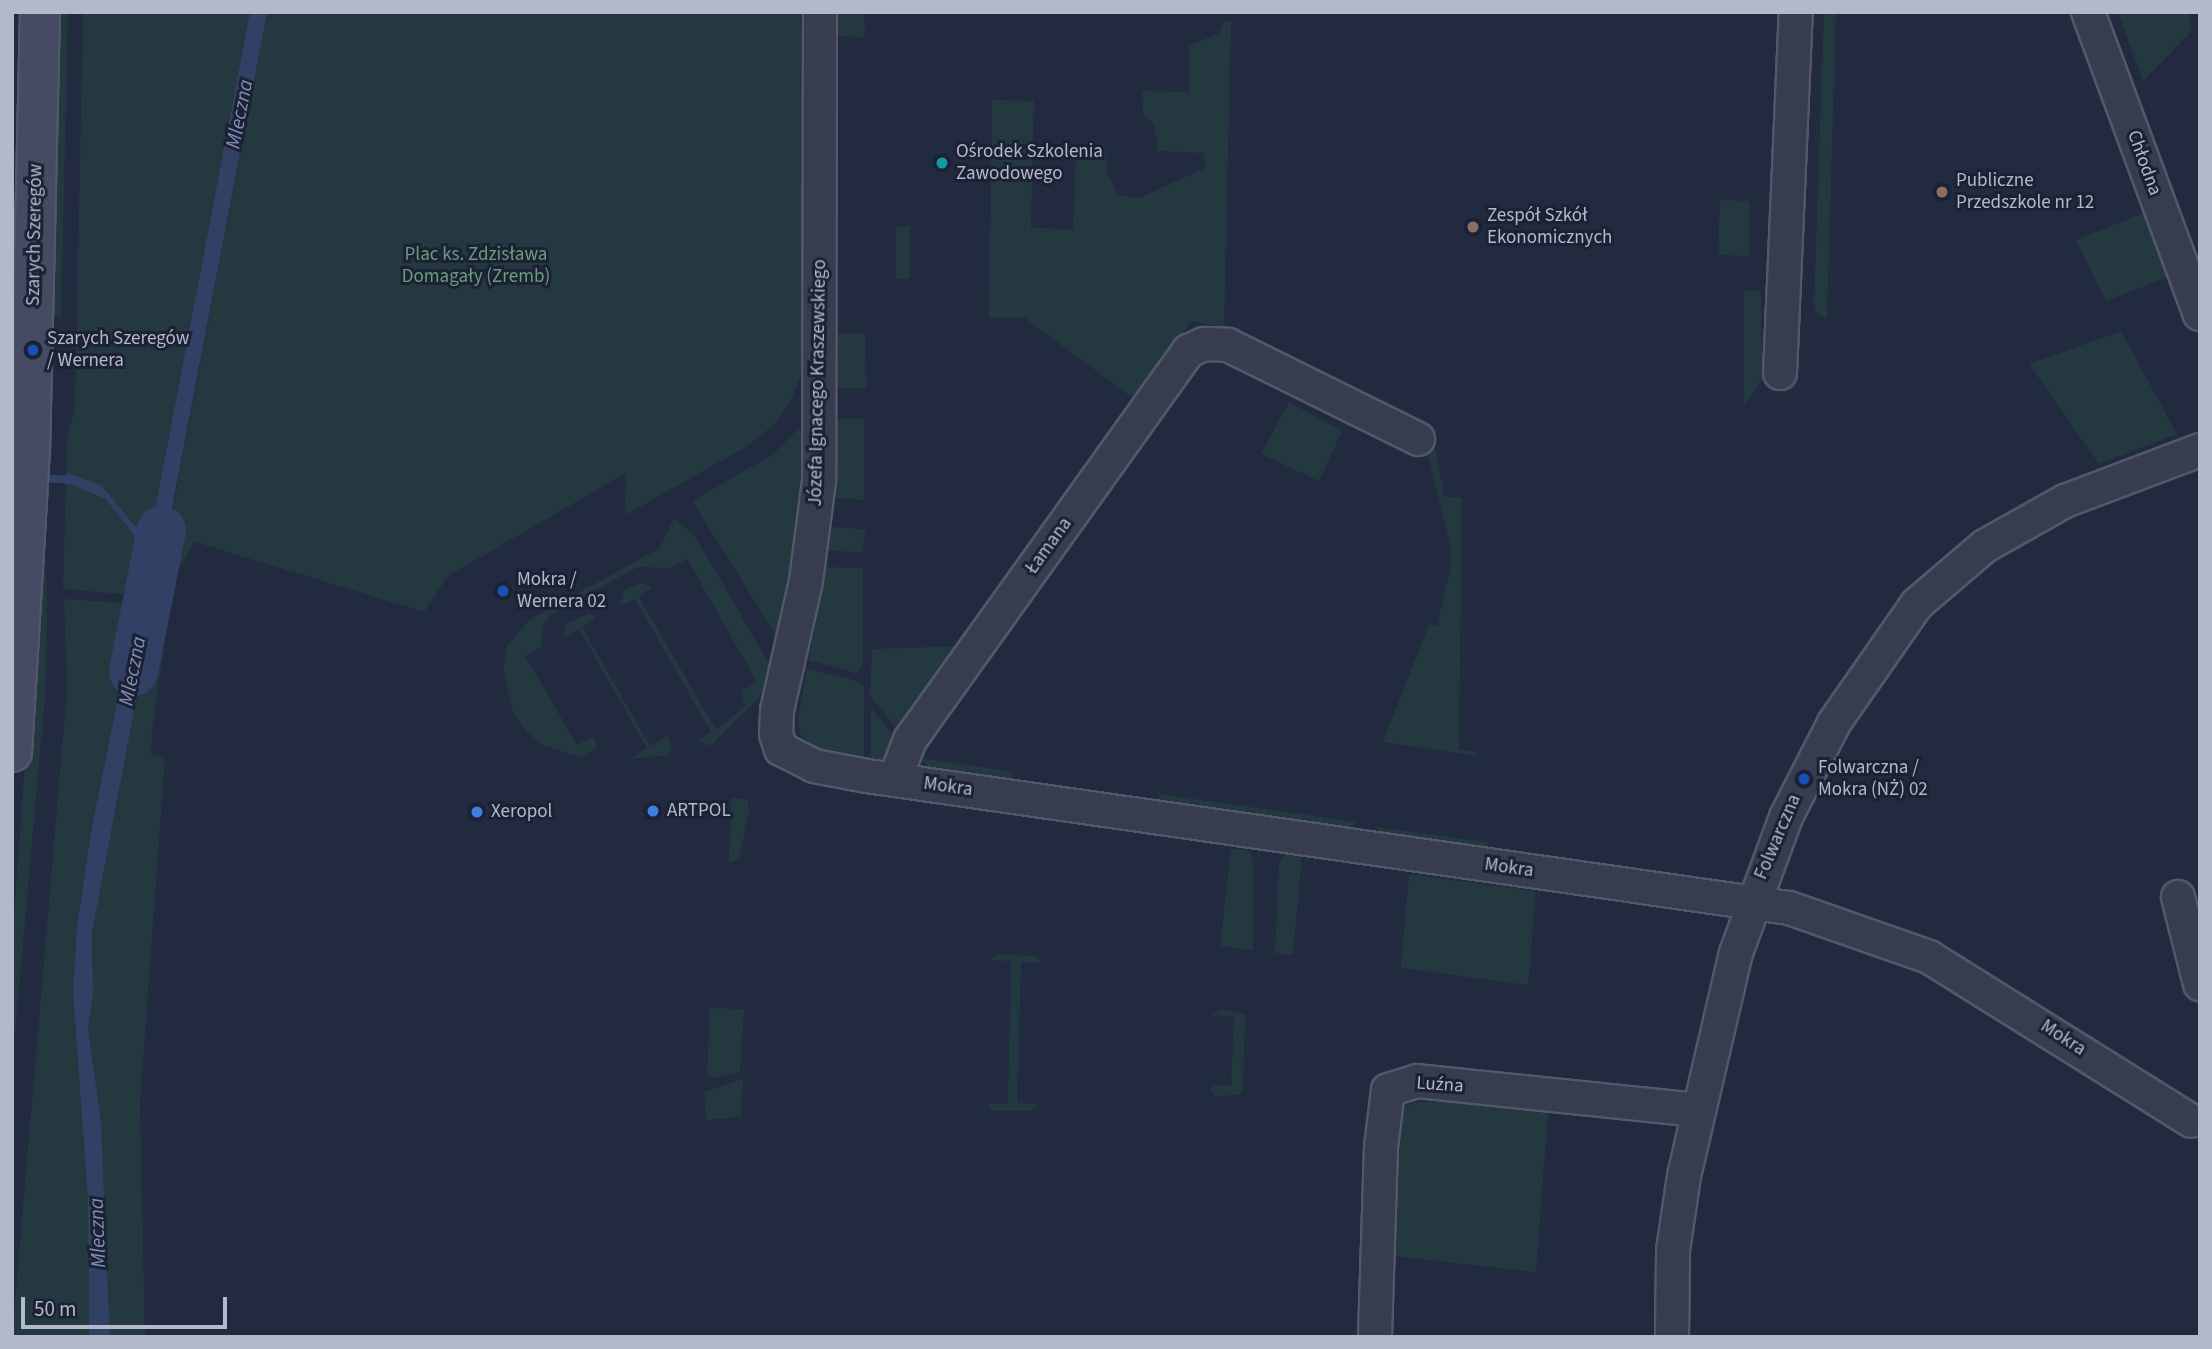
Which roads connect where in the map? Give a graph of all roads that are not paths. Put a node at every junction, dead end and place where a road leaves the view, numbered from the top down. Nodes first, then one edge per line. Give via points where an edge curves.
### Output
1 (40, 12) edge
2 (820, 12) edge
3 (1796, 12) edge
4 (2088, 12) edge
5 (2200, 314) edge
6 (1780, 373) dead end
7 (1418, 439) dead end
8 (2200, 450) edge
9 (781, 749) joint
10 (12, 752) edge
11 (895, 779) junction
12 (2178, 897) dead end
13 (1751, 902) junction
14 (2200, 984) edge
15 (1699, 1110) junction
16 (2191, 1121) dead end
17 (1375, 1337) edge
18 (1672, 1337) edge

1 - 10 main road, Szarych Szeregów via 30,452
2 - 9 street, Józefa Ignacego Kraszewskiego via 819,481 806,581 777,711
3 - 6 street
4 - 5 street, Chłodna
7 - 11 street, Łamana via 1228,345 1204,344 1189,351 910,740
8 - 13 street, Folwarczna via 2032,516 1985,546 1917,604 1834,723 1786,817
9 - 11 street, Mokra via 814,766
11 - 13 street, Mokra
12 - 14 street
13 - 15 street, Folwarczna
13 - 16 street, Mokra via 1789,908 1929,957
15 - 17 street, Luźna via 1417,1081 1388,1090 1381,1147
15 - 18 street, Folwarczna via 1673,1250

